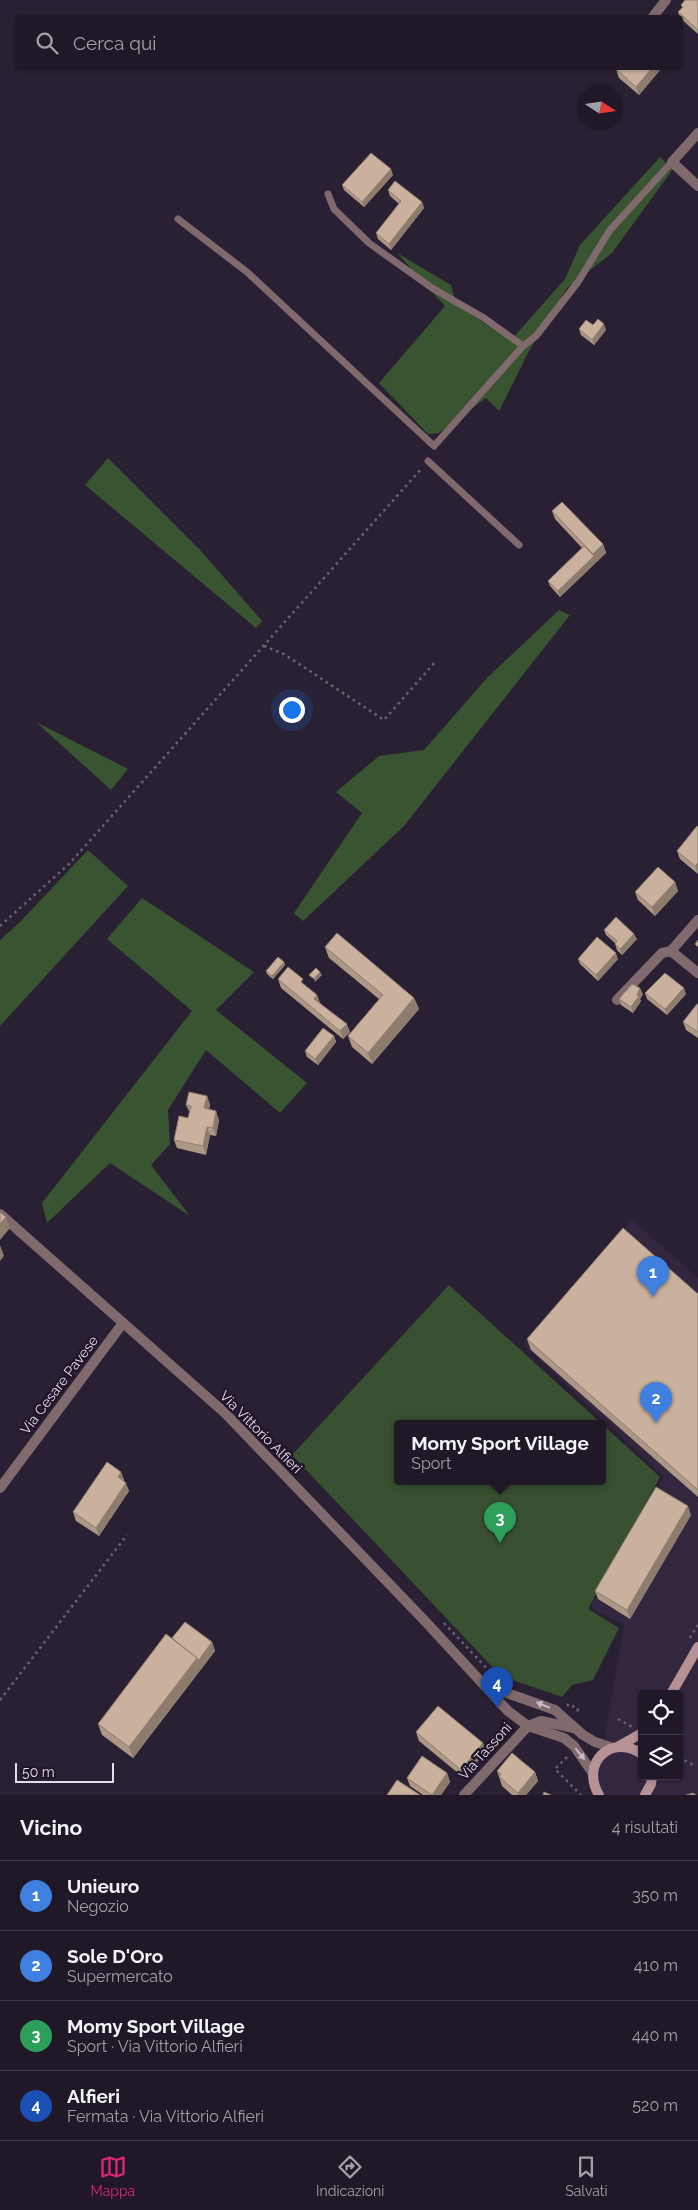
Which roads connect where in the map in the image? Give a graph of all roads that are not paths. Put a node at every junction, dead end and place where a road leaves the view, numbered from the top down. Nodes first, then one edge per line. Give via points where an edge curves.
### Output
1 (666, 0) edge
2 (654, 15) edge
3 (698, 133) edge
4 (672, 162) junction
5 (698, 186) edge
6 (328, 194) dead end
7 (178, 219) dead end
8 (523, 346) junction
9 (428, 461) road end
10 (519, 545) dead end
11 (698, 920) edge
12 (671, 951) junction
13 (698, 973) edge
14 (617, 1000) edge
15 (0, 1214) edge
16 (123, 1322) junction
17 (0, 1488) edge
18 (698, 1647) edge
19 (486, 1686) junction
20 (673, 1690) edge
21 (528, 1726) junction
22 (574, 1728) junction
23 (638, 1735) edge
24 (616, 1747) junction
25 (638, 1751) edge
26 (592, 1772) junction
27 (651, 1780) edge
28 (595, 1792) edge
29 (647, 1794) edge
30 (464, 1795) edge

1 - 2 street
3 - 4 street
4 - 5 street
4 - 8 lane via 610,230 578,282 536,336
6 - 8 lane via 334,209 369,243
7 - 8 lane via 247,272 434,446
9 - 10 lane
11 - 12 street
12 - 13 street
12 - 14 street via 662,953
15 - 16 street, Via Vittorio Alfieri
16 - 17 street, Via Cesare Pavese
16 - 19 street, Via Vittorio Alfieri via 225,1413
18 - 20 main road
19 - 21 street, Via Vittorio Alfieri via 508,1711
22 -> 19 street, Via Vittorio Alfieri via 555,1710
21 - 22 street, Via Vittorio Alfieri via 541,1721
21 -> 26 street, Via Vittorio Alfieri via 564,1738 574,1746
21 - 30 street, Via Tassoni
22 - 24 street, Via Vittorio Alfieri via 595,1742
23 - 24 main road
24 - 25 main road
24 - 26 main road via 599,1757
26 - 28 main road
27 - 29 main road

